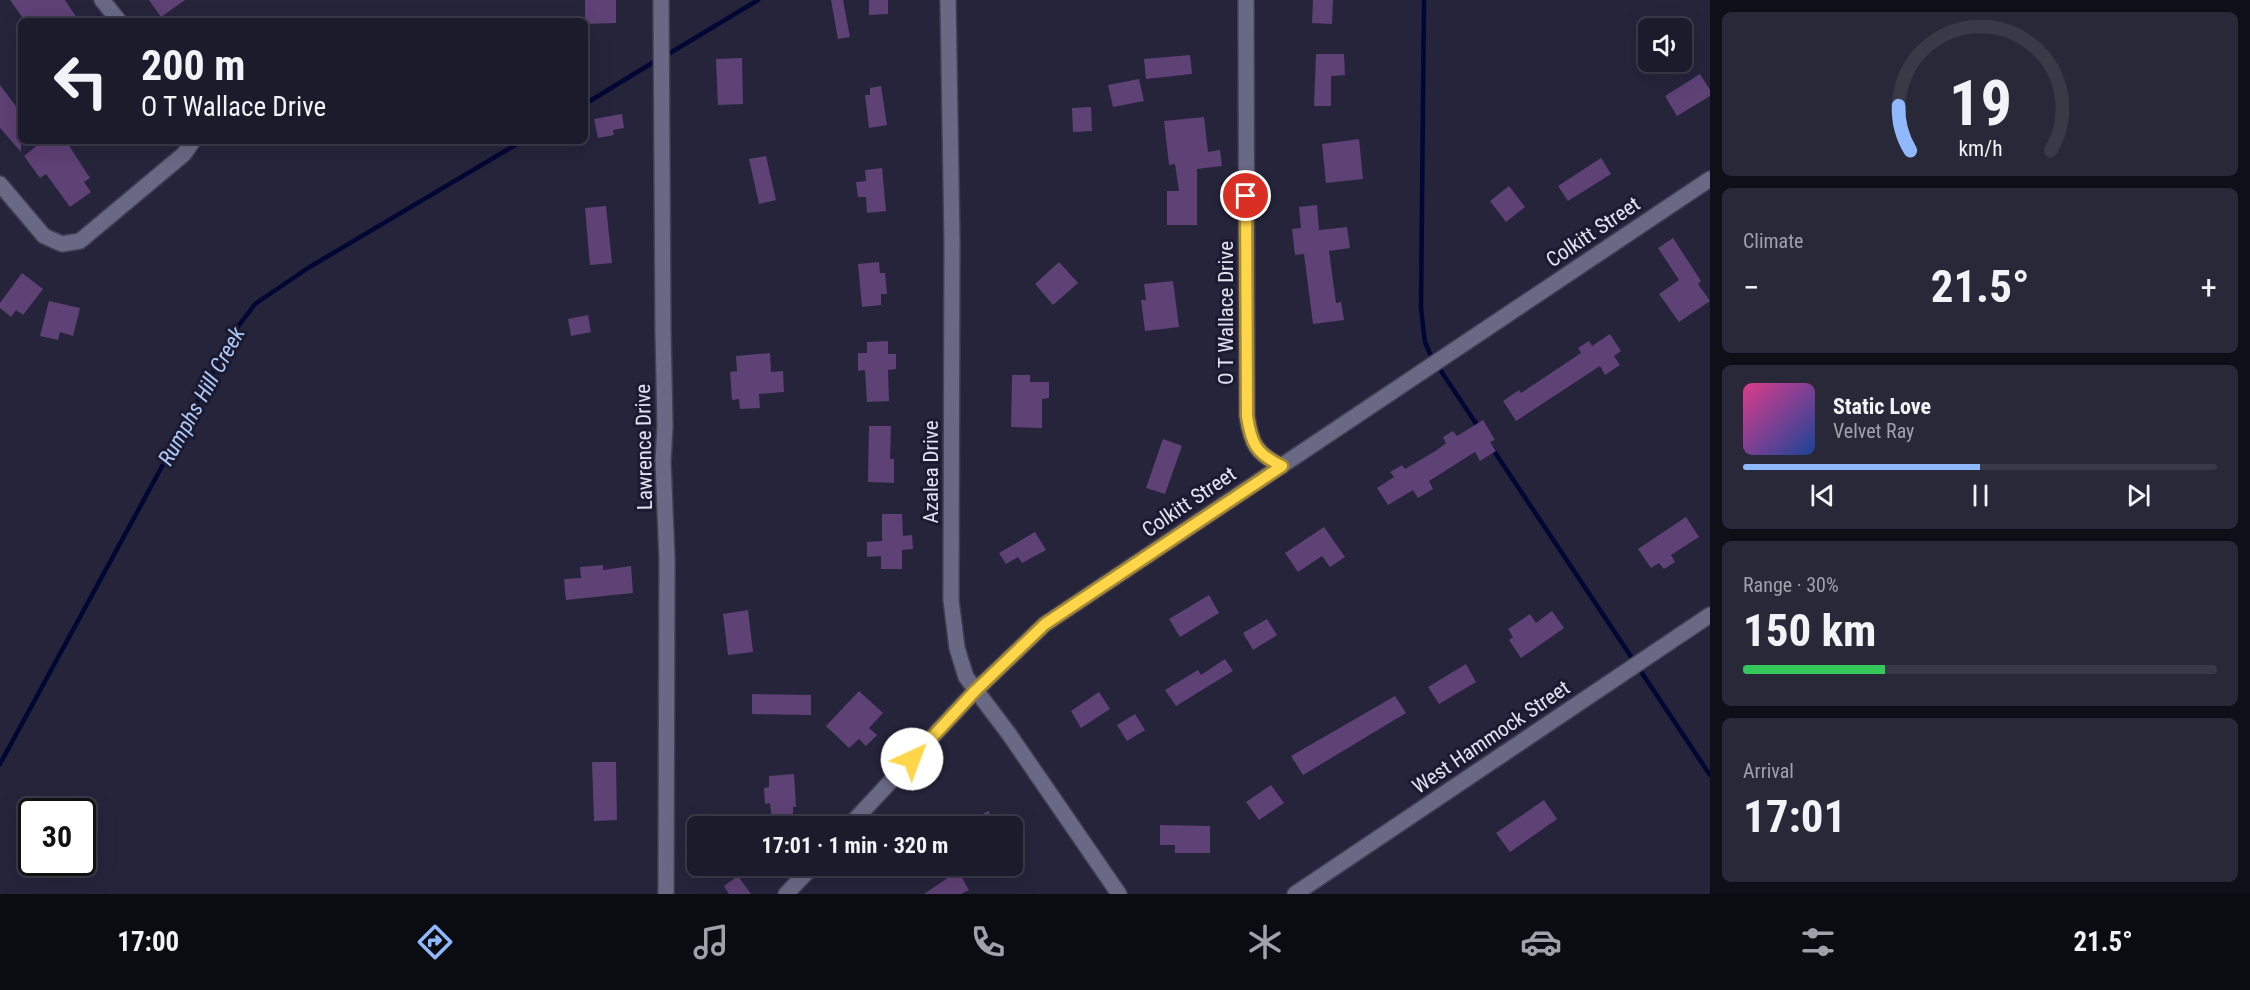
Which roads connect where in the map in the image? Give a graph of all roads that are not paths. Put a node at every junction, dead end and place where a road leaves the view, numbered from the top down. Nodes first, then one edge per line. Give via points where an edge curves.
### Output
1 (102, 0) edge
2 (661, 0) edge
3 (948, 0) edge
4 (1246, 0) edge
5 (117, 18) edge
6 (191, 144) edge
7 (1710, 179) edge
8 (0, 184) edge
9 (1282, 466) junction
10 (1710, 615) edge
11 (975, 691) junction
12 (858, 816) edge
13 (803, 876) edge
14 (666, 894) edge
15 (786, 894) edge
16 (1119, 894) edge
17 (1295, 894) edge

1 - 5 street
2 - 14 street, Lawrence Drive
3 - 11 street, Azalea Drive via 951,600 963,669
4 - 9 street, O T Wallace Drive via 1247,416 1255,447
6 - 8 street via 80,241 62,244 44,236
7 - 9 street, Colkitt Street
9 - 11 street, Colkitt Street via 1045,624
10 - 17 street, West Hammock Street
11 - 12 street, Colkitt Street
11 - 16 street, Azalea Drive
13 - 15 street

